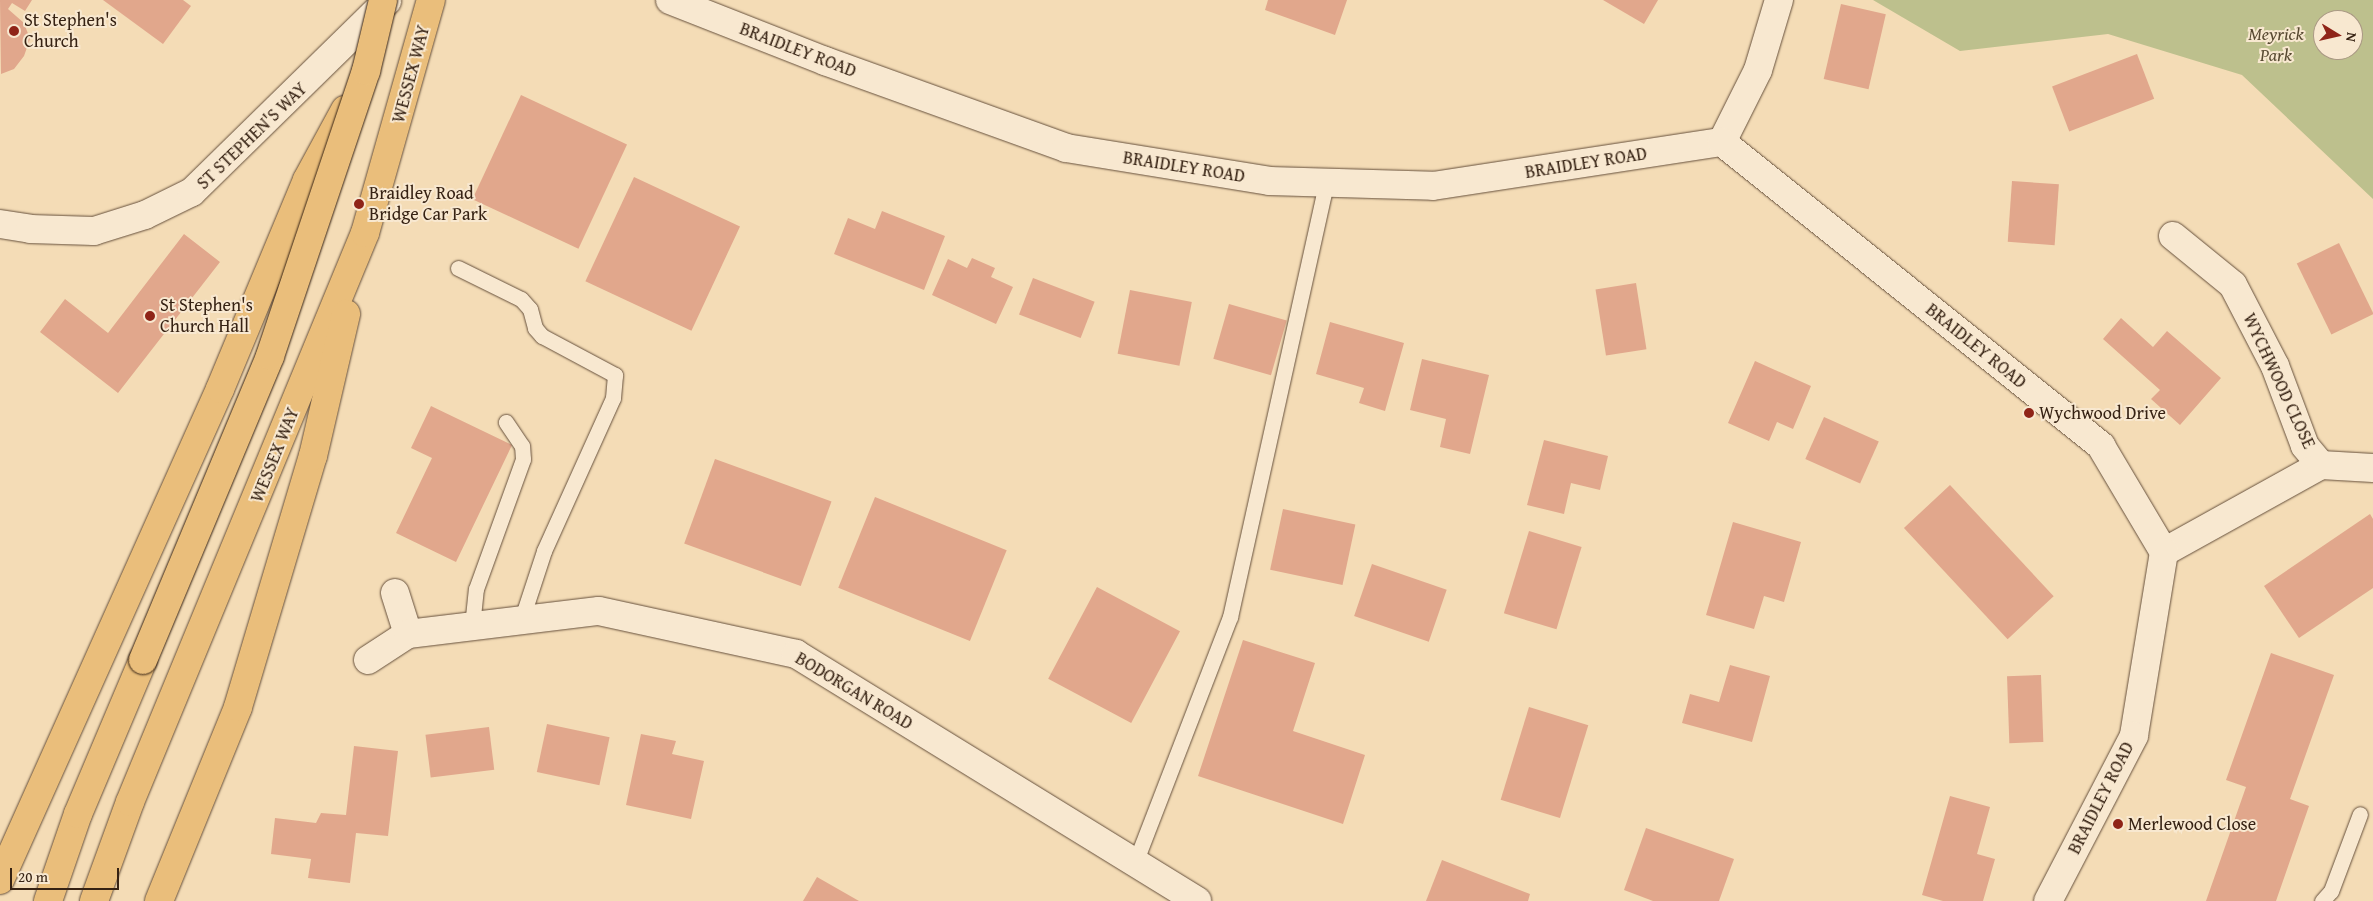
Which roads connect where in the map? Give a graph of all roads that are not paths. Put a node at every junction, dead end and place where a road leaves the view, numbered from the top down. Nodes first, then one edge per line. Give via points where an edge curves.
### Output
1 (383, 0) edge
2 (388, 0) edge
3 (431, 0) edge
4 (670, 0) edge
5 (1779, 0) edge
6 (366, 71) junction
7 (1722, 142) junction
8 (1326, 183) junction
9 (0, 224) edge
10 (365, 233) junction
11 (2173, 236) dead end
12 (458, 268) dead end
13 (506, 422) dead end
14 (2321, 465) junction
15 (2373, 468) edge
16 (2164, 552) junction
17 (395, 593) dead end
18 (521, 621) junction
19 (472, 626) junction
20 (408, 634) junction
21 (368, 660) dead end
22 (2360, 814) dead end
23 (1135, 863) junction
24 (0, 880) edge
25 (1191, 899) edge
26 (48, 901) edge
27 (94, 901) edge
28 (159, 901) edge
29 (2048, 901) edge
30 (2322, 901) edge

1 - 6 highway, bridge
2 - 9 street, ST STEPHEN'S WAY via 192,192 145,215 94,231 30,230
3 - 10 highway, WESSEX WAY
4 - 8 street, BRAIDLEY ROAD via 826,61 1066,148 1269,181
5 - 7 street via 1758,70
6 - 24 highway, bridge via 307,180 220,389
6 - 26 highway, bridge via 270,356 78,814
7 - 8 street, BRAIDLEY ROAD via 1433,186
7 - 16 street, BRAIDLEY ROAD via 2101,446
8 - 23 lane via 1230,617
10 - 27 highway, WESSEX WAY
10 - 28 highway via 313,456 238,707
11 - 14 street, WYCHWOOD CLOSE via 2233,285 2275,366 2305,446
12 - 18 lane via 520,300 530,310 542,336 615,374 613,398 544,551
13 - 19 lane via 522,446 523,459 476,589
14 - 15 street
14 - 16 street
16 - 29 street, BRAIDLEY ROAD via 2134,736
17 - 20 street
18 - 19 street, BODORGAN ROAD
18 - 23 street, BODORGAN ROAD via 599,611 796,654
19 - 20 street, BODORGAN ROAD
20 - 21 street, BODORGAN ROAD
22 - 30 lane via 2331,891
23 - 25 street, BODORGAN ROAD

